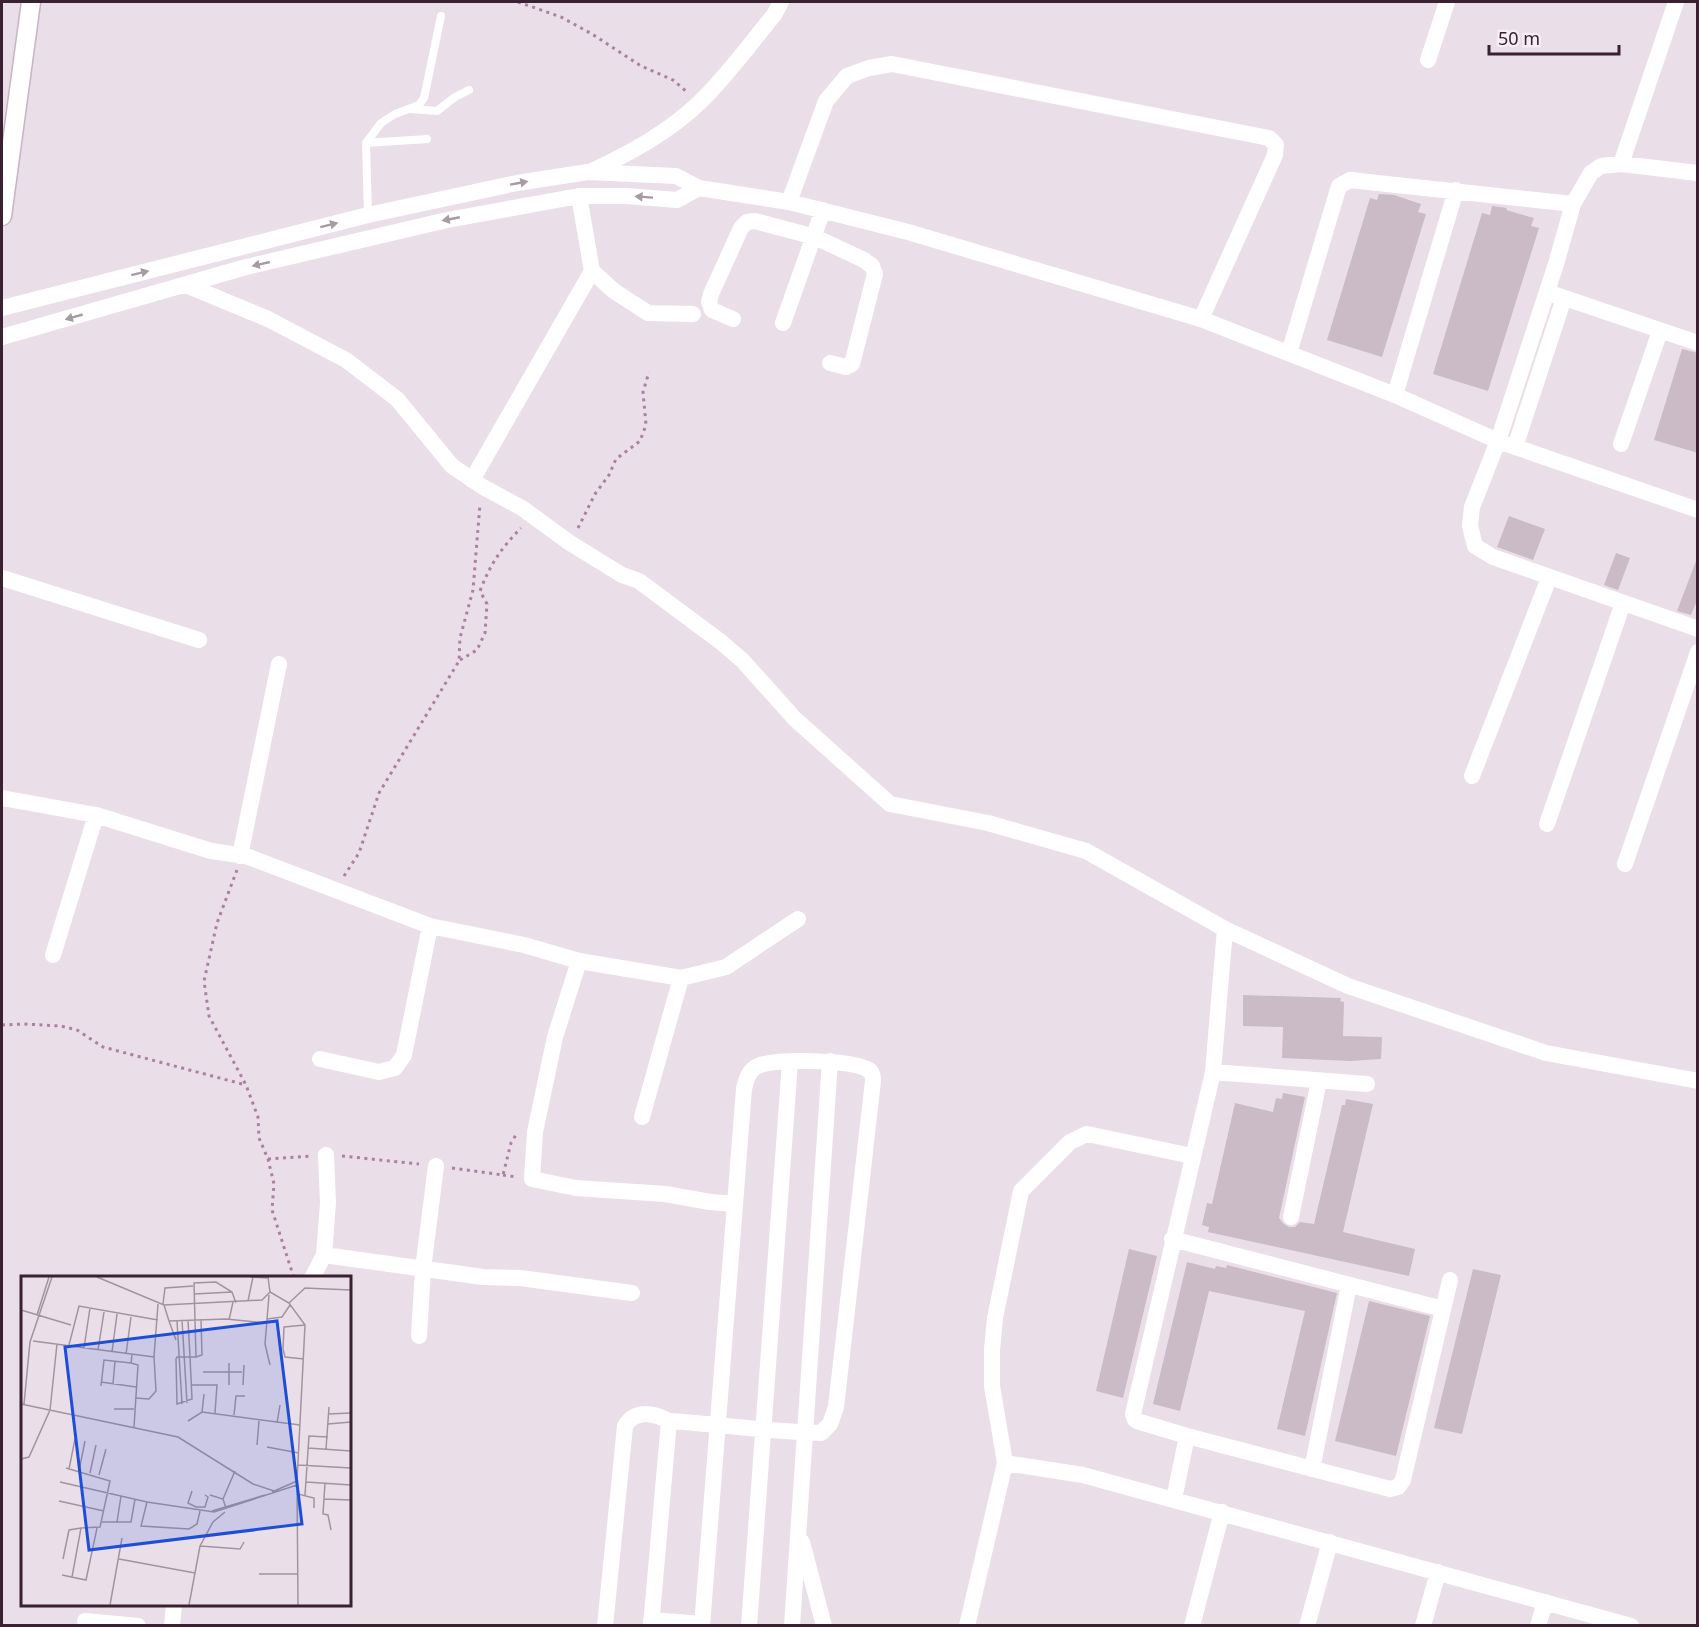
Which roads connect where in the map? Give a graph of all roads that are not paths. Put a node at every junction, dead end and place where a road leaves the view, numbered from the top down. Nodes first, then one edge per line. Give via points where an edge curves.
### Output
1 (31, 2) edge
2 (782, 2) edge
3 (1447, 2) edge
4 (1676, 2) edge
5 (441, 16) dead end
6 (1428, 60) dead end
7 (469, 90) dead end
8 (411, 109) junction
9 (427, 139) dead end
10 (366, 143) junction
11 (1621, 164) junction
12 (588, 172) junction
13 (1698, 173) edge
14 (699, 188) junction
15 (1456, 190) junction
16 (579, 196) junction
17 (789, 202) junction
18 (1573, 204) junction
19 (823, 210) junction
20 (368, 215) junction
21 (2, 216) edge
22 (814, 237) junction
23 (592, 271) junction
24 (186, 285) junction
25 (1547, 292) junction
26 (1564, 298) junction
27 (2, 308) edge
28 (693, 314) dead end
29 (733, 320) dead end
30 (1201, 320) junction
31 (783, 323) dead end
32 (1660, 331) junction
33 (2, 337) edge
34 (1698, 343) edge
35 (1289, 353) junction
36 (830, 363) dead end
37 (1395, 395) junction
38 (1498, 441) junction
39 (1621, 444) dead end
40 (1515, 447) junction
41 (477, 484) junction
42 (1698, 510) edge
43 (2, 578) edge
44 (1548, 578) junction
45 (1623, 603) junction
46 (1698, 629) edge
47 (199, 640) dead end
48 (1698, 652) edge
49 (279, 663) dead end
50 (1472, 776) dead end
51 (2, 798) edge
52 (96, 815) junction
53 (1547, 824) dead end
54 (243, 856) junction
55 (1625, 864) dead end
56 (798, 919) dead end
57 (430, 926) junction
58 (1225, 929) junction
59 (53, 955) dead end
60 (579, 961) junction
61 (681, 978) junction
62 (320, 1059) dead end
63 (830, 1061) junction
64 (790, 1062) junction
65 (1213, 1072) junction
66 (1319, 1081) junction
67 (1698, 1081) edge
68 (1366, 1084) dead end
69 (642, 1117) dead end
70 (326, 1155) road end
71 (1192, 1156) junction
72 (436, 1166) road end
73 (735, 1204) junction
74 (1291, 1217) dead end
75 (1172, 1239) junction
76 (324, 1255) junction
77 (423, 1269) junction
78 (313, 1276) edge
79 (1450, 1280) dead end
80 (1349, 1285) junction
81 (632, 1293) dead end
82 (1443, 1309) junction
83 (419, 1336) dead end
84 (669, 1421) junction
85 (718, 1424) junction
86 (764, 1430) junction
87 (804, 1433) junction
88 (1187, 1436) junction
89 (1005, 1463) junction
90 (1312, 1469) junction
91 (1174, 1499) junction
92 (1222, 1512) junction
93 (798, 1526) junction
94 (1330, 1542) junction
95 (1438, 1572) junction
96 (1545, 1602) junction
97 (174, 1606) edge
98 (85, 1617) edge
99 (651, 1623) edge
100 (702, 1625) edge
101 (138, 1626) edge
102 (172, 1626) edge
103 (605, 1626) edge
104 (750, 1626) edge
105 (792, 1626) edge
106 (824, 1626) edge
107 (968, 1626) edge
108 (1192, 1626) edge
109 (1307, 1626) edge
110 (1423, 1626) edge
111 (1538, 1626) edge
112 (1631, 1626) edge

1 - 21 street
2 - 12 street via 700,102 683,117 648,141
3 - 6 street
4 - 11 street
5 - 8 lane via 424,98
7 - 8 lane via 437,111
8 - 10 lane via 381,123
9 - 10 lane
10 - 20 lane
11 - 13 street
11 - 18 street via 1594,170
12 - 14 street via 676,176
20 -> 12 street
14 -> 16 street via 677,200
14 - 17 street
15 - 18 street
15 - 35 street via 1350,180 1339,186
15 - 37 street
16 - 23 street
16 -> 24 street via 447,220
17 - 19 street
17 - 30 street via 826,101 847,76 892,64 1269,138 1276,145 1275,155
18 - 25 street
19 - 22 street
19 - 30 street
27 -> 20 street
22 - 29 street via 755,220 741,228 709,302 712,310
22 - 31 street
22 - 36 street via 864,260 875,274 852,364 846,367
23 - 28 street via 648,313
23 - 41 street
24 -> 33 street
24 - 41 street via 268,319 346,360 397,399 452,466
25 - 26 street
25 - 38 street
26 - 32 street
26 - 40 street
30 - 35 street
32 - 34 street
32 - 39 street
35 - 37 street
37 - 38 street
38 - 40 street
38 - 44 street via 1472,507 1470,526 1475,546
40 - 42 street
41 - 58 street via 522,508 622,575 639,581 721,642 795,720 890,804 988,823 1086,851
43 - 47 street
44 - 45 street
44 - 50 street
45 - 46 street
45 - 53 street
48 - 55 street
49 - 54 street
51 - 52 street
52 - 54 street via 211,851
52 - 59 street
54 - 57 street
56 - 61 street via 726,967
57 - 60 street
57 - 62 street via 404,1055 395,1068 379,1071
58 - 65 street
58 - 67 street via 1348,986 1546,1053
60 - 61 street
60 - 73 street via 555,1037 535,1132 532,1179 576,1188
61 - 69 street
63 - 64 street
63 - 87 street
63 - 87 street via 868,1069 873,1081 836,1407 830,1424 820,1433
64 - 73 street via 757,1066 748,1076
64 - 86 street
65 - 66 street
65 - 71 street
66 - 68 street
66 - 74 street
70 - 76 street
71 - 75 street
71 - 89 street via 1087,1134 1070,1142 1021,1191 992,1350 992,1386
72 - 77 street
73 - 85 street
75 - 80 street
75 - 88 street via 1133,1414 1135,1420
76 - 77 street
76 - 78 street
77 - 81 street
77 - 83 street
79 - 82 street
80 - 82 street
80 - 90 street
82 - 90 street via 1403,1480 1390,1489
84 - 85 street
84 - 99 street
84 - 103 street via 644,1413 625,1426
85 - 86 street
85 - 100 street
86 - 87 street
86 - 104 street
87 - 93 street
88 - 90 street
88 - 91 street
89 - 91 street via 1083,1475
89 - 107 street
91 - 92 street
92 - 94 street
92 - 108 street
93 - 105 street
93 - 106 street
94 - 95 street
94 - 109 street
95 - 96 street
95 - 110 street
96 - 111 street
96 - 112 street
97 - 102 street
98 - 101 street
99 - 100 street

